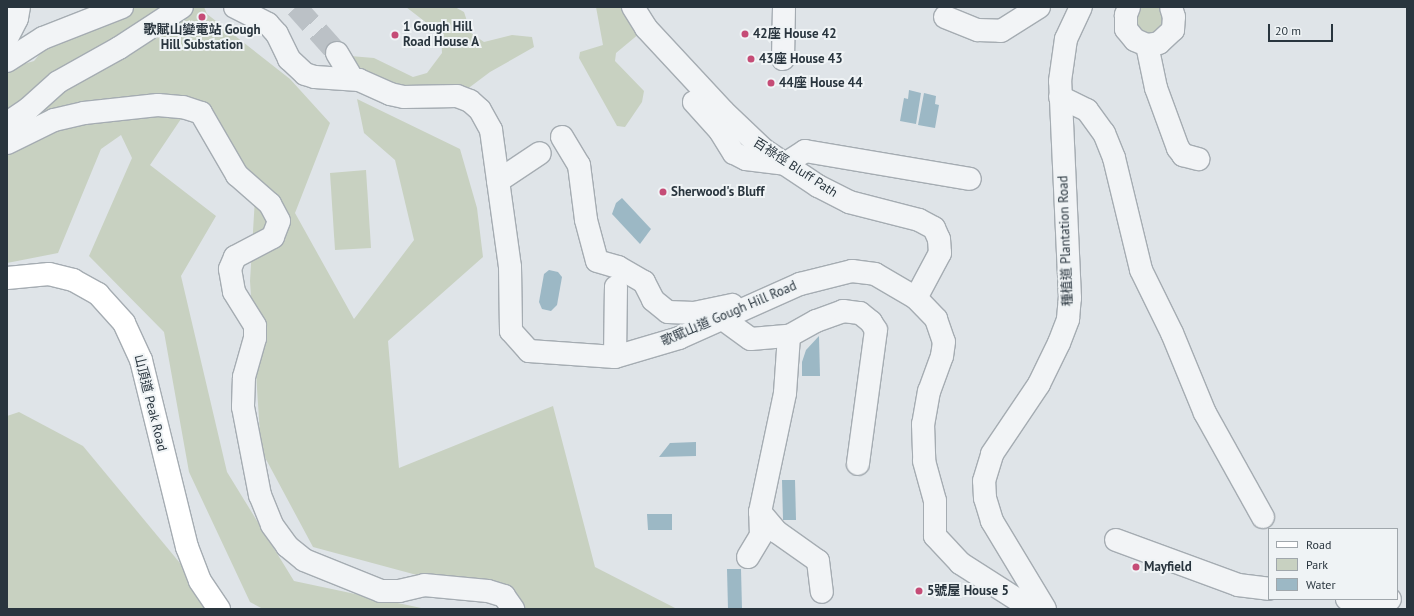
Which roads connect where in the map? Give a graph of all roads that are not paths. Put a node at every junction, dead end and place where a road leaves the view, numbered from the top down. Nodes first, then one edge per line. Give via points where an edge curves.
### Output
1 (19, 7) edge
2 (122, 7) edge
3 (182, 7) edge
4 (236, 7) edge
5 (633, 7) edge
6 (784, 7) edge
7 (1039, 7) edge
8 (1081, 7) edge
9 (1129, 7) edge
10 (1171, 7) edge
11 (945, 17) dead end
12 (7, 38) edge
13 (1147, 45) junction
14 (337, 53) tunnel mouth
15 (783, 59) dead end
16 (7, 61) edge
17 (352, 78) junction
18 (1060, 97) junction
19 (7, 123) edge
20 (562, 137) dead end
21 (7, 144) edge
22 (540, 153) dead end
23 (1198, 159) dead end
24 (785, 164) junction
25 (970, 179) dead end
26 (498, 181) junction
27 (7, 278) edge
28 (616, 287) dead end
29 (916, 298) junction
30 (758, 303) junction
31 (723, 318) junction
32 (789, 336) junction
33 (615, 357) junction
34 (858, 464) dead end
35 (760, 512) junction
36 (1262, 517) dead end
37 (1116, 540) dead end
38 (748, 557) dead end
39 (1268, 589) edge
40 (1407, 591) edge
41 (822, 592) dead end
42 (1398, 596) edge
43 (1355, 600) edge
44 (1384, 600) edge
45 (219, 609) edge
46 (513, 609) edge
47 (1032, 609) edge
48 (1045, 609) edge

1 - 12 street via 17,18
2 - 16 street via 44,38
3 - 19 street via 119,48 58,82 28,109
4 - 17 street, 歌賦山道 Gough Hill Road via 268,24 277,34 289,59 305,74 315,77
5 - 24 street, 百祿徑 Bluff Path via 646,28 750,138
6 - 15 street
7 - 11 street via 1001,31 978,30
8 - 18 street, 種植道 Plantation Road via 1071,25 1063,52
9 - 13 street via 1126,29 1135,40
10 - 13 street via 1174,17 1173,30 1164,40
13 - 23 street via 1156,88 1178,148 1183,155
14 - 17 street
17 - 26 street, 歌賦山道 Gough Hill Road via 397,96 457,96 476,105 492,130
18 - 36 street via 1087,110 1104,133 1118,172 1142,270 1172,333 1205,413
18 - 48 street, 種植道 Plantation Road via 1070,298 1068,319 1039,384 992,454 984,481 985,498 992,520
20 - 30 street via 579,165 586,220 597,261 618,267 644,282 653,300 668,312 694,313
21 - 46 street via 54,120 84,113 158,105 184,107 201,113 237,175 270,204 279,222 273,237 235,257 230,269 234,292 255,326 255,338 244,377 243,407 260,495 272,525 287,546 304,560 375,589 393,592 424,585 488,590 504,596
22 - 26 street
24 - 25 street via 805,151
24 - 29 street, 百祿徑 Bluff Path via 849,202 919,220 934,228 939,239 940,253
26 - 33 street, 歌賦山道 Gough Hill Road via 510,267 512,331 529,351
27 - 45 main road, 山頂道 Peak Road via 49,274 73,280 98,294 124,323 141,360 186,547 200,581
28 - 33 street
29 - 30 street, 歌賦山道 Gough Hill Road via 874,274 852,271 800,284
29 - 47 street, 歌賦山道 Gough Hill Road via 936,319 944,342 922,424 923,450 935,501 936,536 960,563
30 - 31 street, 歌賦山道 Gough Hill Road
31 - 32 street via 751,339
31 - 33 street, 歌賦山道 Gough Hill Road via 678,338
32 - 34 street via 816,321 843,311 860,313 872,322 876,330
32 - 35 street via 785,393
35 - 38 street via 760,535
35 - 41 street via 778,532 818,561
37 - 39 street via 1238,585
40 - 42 street
43 - 44 street

